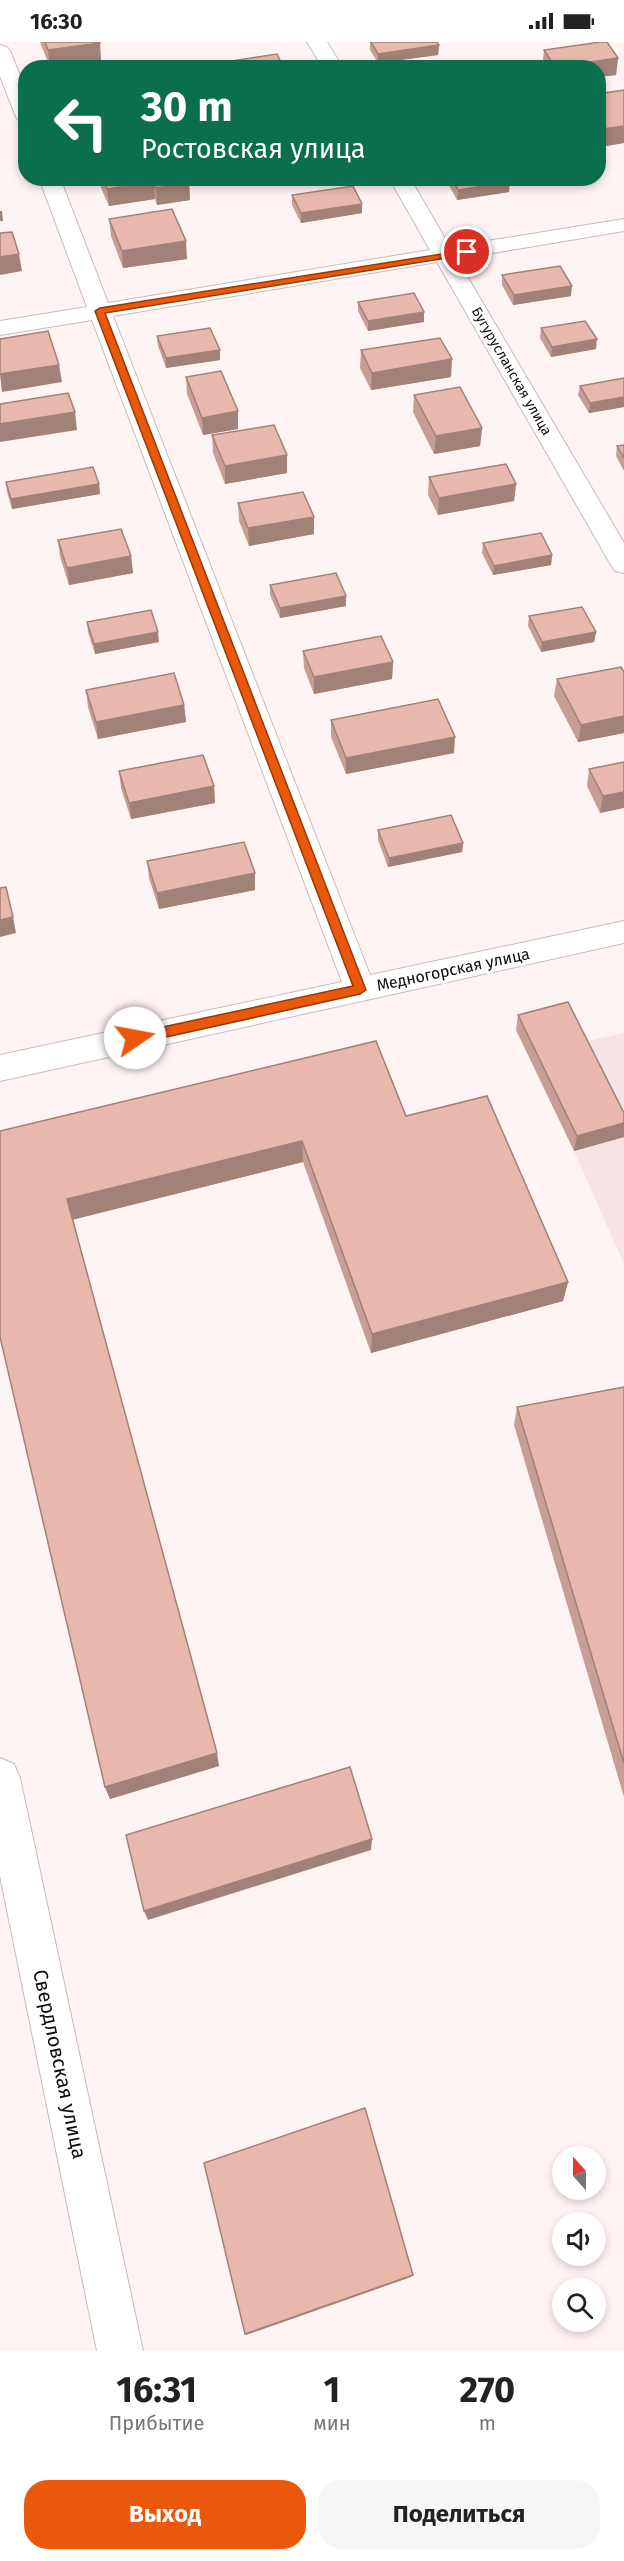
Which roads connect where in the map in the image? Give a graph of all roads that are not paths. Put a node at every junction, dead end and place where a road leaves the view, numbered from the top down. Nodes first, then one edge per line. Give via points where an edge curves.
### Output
1 (317, 42) edge
2 (0, 51) edge
3 (328, 60) edge
4 (18, 97) edge
5 (52, 186) edge
6 (404, 186) edge
7 (624, 225) edge
8 (445, 256) junction
9 (100, 311) junction
10 (0, 328) edge
11 (624, 564) edge
12 (624, 932) edge
13 (360, 990) junction
14 (0, 1068) edge
15 (0, 1778) edge
16 (120, 2351) edge

1 - 3 street
2 - 4 street
5 - 9 street
6 - 8 street, Бугурусланская улица
7 - 8 street
8 - 9 street
8 - 11 street, Бугурусланская улица
9 - 10 street
9 - 13 street
12 - 13 street, Медногорская улица
13 - 14 street, Медногорская улица
15 - 16 street, Свердловская улица

